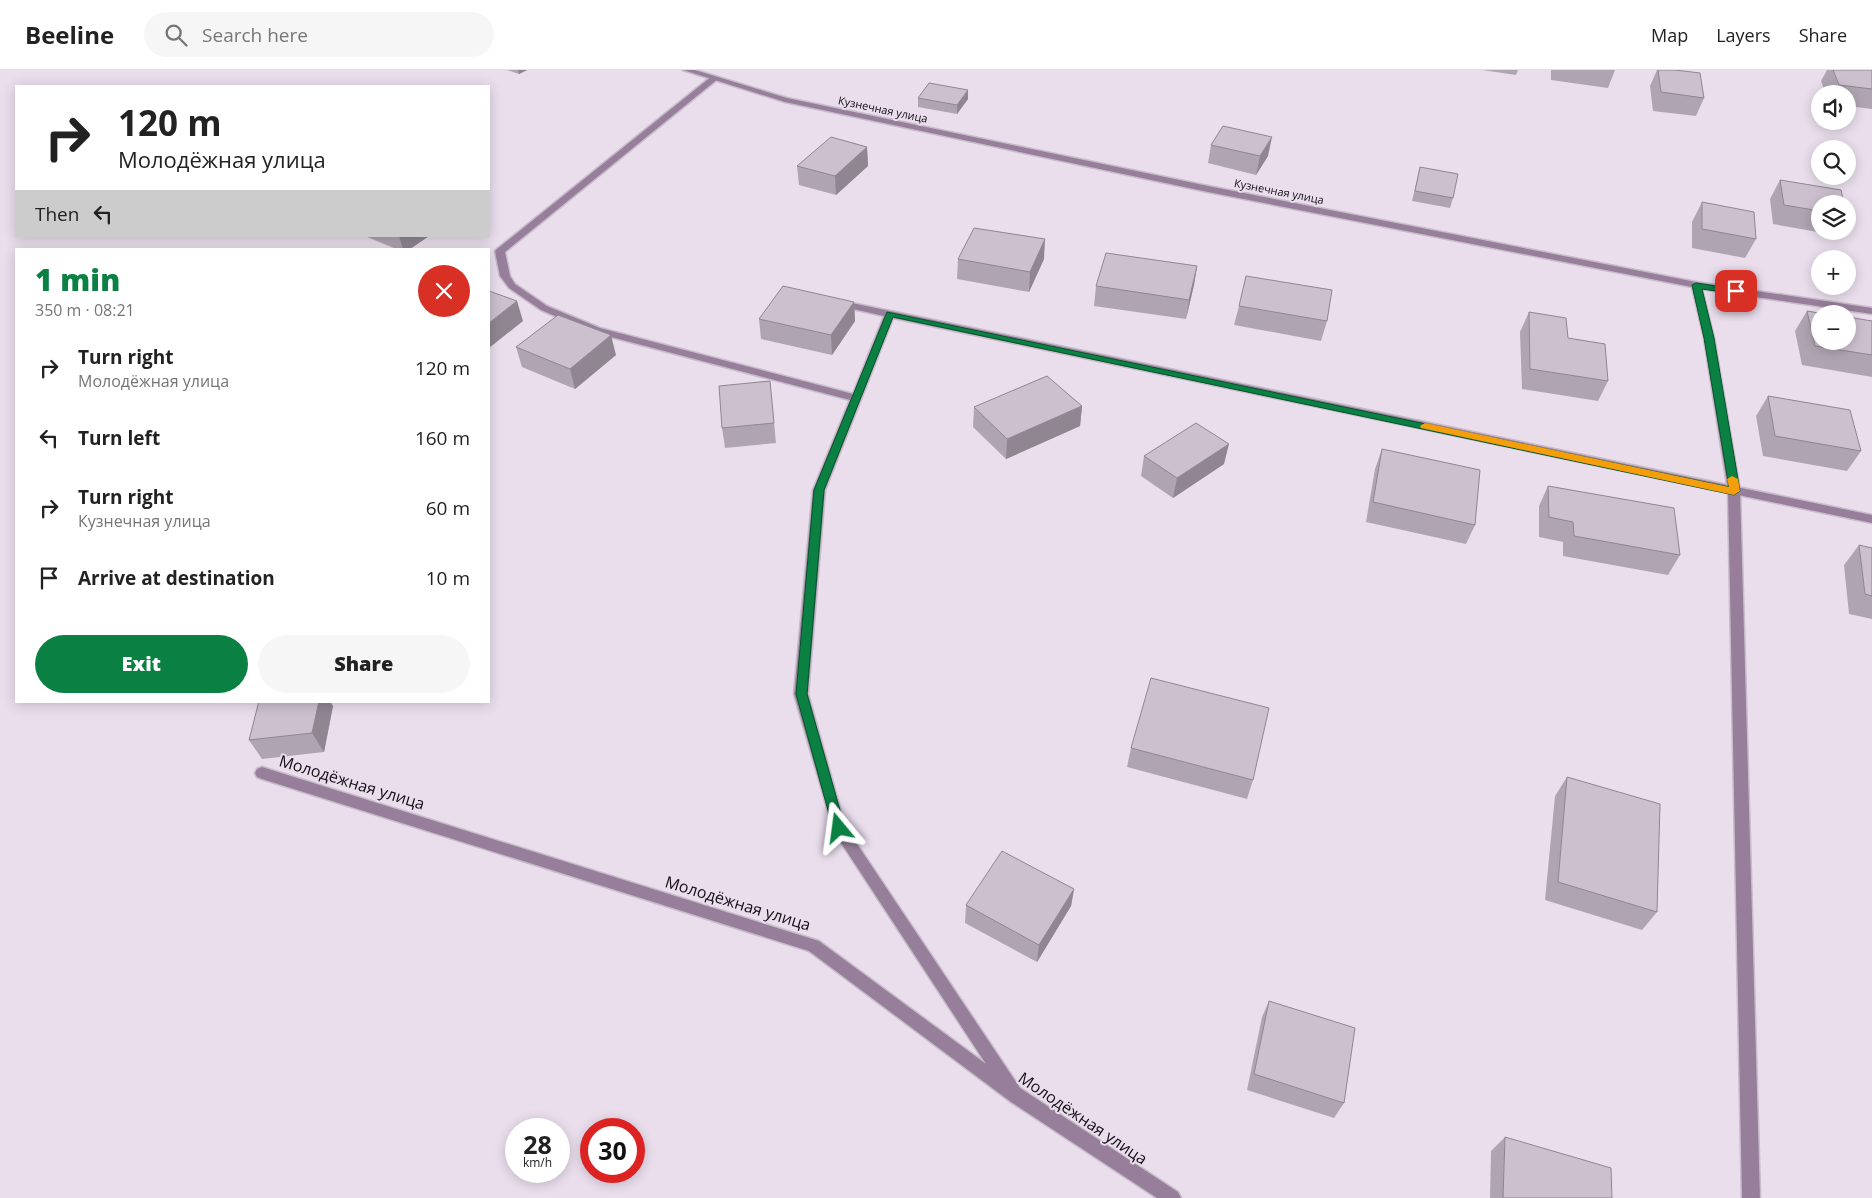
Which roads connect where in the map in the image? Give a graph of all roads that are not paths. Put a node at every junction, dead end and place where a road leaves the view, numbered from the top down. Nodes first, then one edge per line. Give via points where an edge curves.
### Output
1 (687, 70) edge
2 (715, 78) junction
3 (1696, 285) junction
4 (847, 304) edge
5 (1872, 311) edge
6 (890, 314) junction
7 (856, 398) junction
8 (1734, 491) junction
9 (1872, 519) edge
10 (262, 773) dead end
11 (1017, 1096) junction
12 (1172, 1198) edge
13 (1750, 1198) edge

1 - 2 street, Кузнечная улица
2 - 3 street, Кузнечная улица via 785,100 1217,191
2 - 7 street via 500,251 505,276 512,286 544,308 596,330
3 - 5 street, Кузнечная улица
3 - 8 street via 1709,338
4 - 6 street
6 - 7 street
6 - 8 street
7 - 11 street via 819,490 802,694 839,828
8 - 9 street
8 - 13 street
10 - 11 street, Молодёжная улица via 814,946
11 - 12 street, Молодёжная улица

